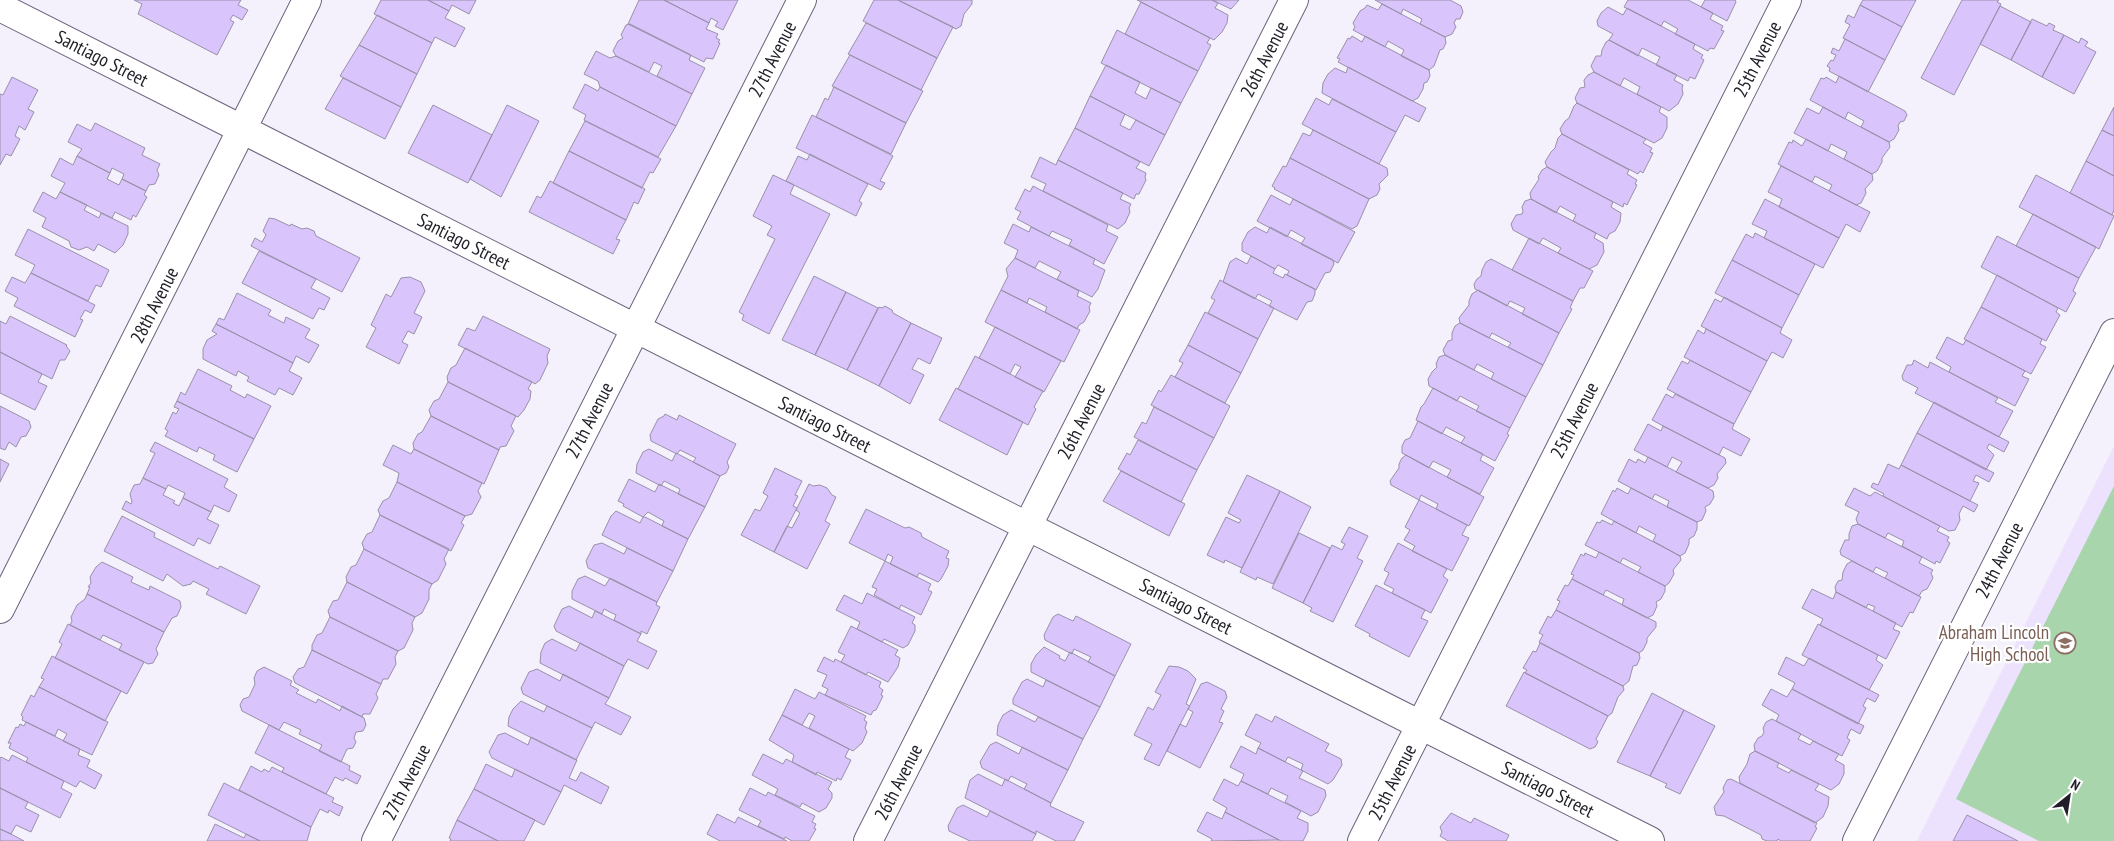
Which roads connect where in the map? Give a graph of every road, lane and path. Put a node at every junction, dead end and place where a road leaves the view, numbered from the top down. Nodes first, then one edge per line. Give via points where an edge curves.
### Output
1 (307, 0) edge
2 (802, 0) edge
3 (1294, 0) edge
4 (1786, 0) edge
5 (0, 6) edge
6 (242, 129) junction
7 (636, 328) junction
8 (2114, 333) edge
9 (1028, 526) junction
10 (0, 609) edge
11 (1420, 725) junction
12 (376, 841) edge
13 (868, 841) edge
14 (1362, 841) edge
15 (1650, 841) edge
16 (1857, 841) edge

1 - 6 street, 28th Avenue
2 - 7 street, 27th Avenue
3 - 9 street, 26th Avenue
4 - 11 street, 25th Avenue
5 - 6 street, Santiago Street
6 - 7 street, Santiago Street
6 - 10 street, 28th Avenue
7 - 9 street, Santiago Street
7 - 12 street, 27th Avenue
8 - 16 street, 24th Avenue
9 - 11 street, Santiago Street
9 - 13 street, 26th Avenue
11 - 14 street, 25th Avenue
11 - 15 street, Santiago Street

